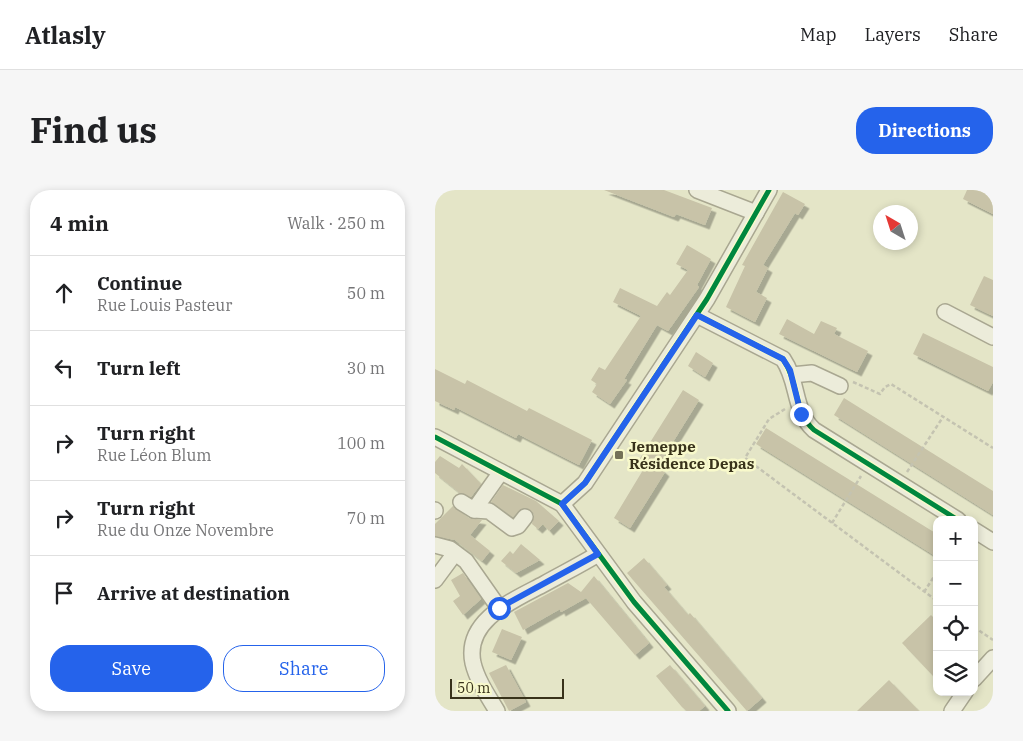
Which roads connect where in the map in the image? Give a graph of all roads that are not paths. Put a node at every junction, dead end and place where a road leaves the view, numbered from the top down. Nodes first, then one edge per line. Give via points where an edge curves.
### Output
1 (697, 190) edge
2 (769, 190) edge
3 (756, 213) junction
4 (945, 312) dead end
5 (697, 315) junction
6 (993, 337) edge
7 (792, 375) junction
8 (840, 386) road end
9 (435, 437) edge
10 (501, 472) junction
11 (562, 504) junction
12 (952, 516) edge
13 (525, 517) dead end
14 (978, 533) edge
15 (993, 542) edge
16 (435, 545) edge
17 (455, 553) junction
18 (598, 554) junction
19 (435, 580) edge
20 (499, 608) junction
21 (993, 658) edge
22 (978, 675) edge
23 (962, 696) edge
24 (497, 711) edge
25 (728, 711) edge
26 (952, 711) edge

1 - 3 street
2 - 3 street
3 - 5 street
4 - 6 street
5 - 7 street via 769,350 783,359
5 - 11 street via 585,483
7 - 8 street via 812,373
7 - 12 street via 806,423
9 - 10 street
10 - 11 street
10 - 13 street via 467,506 489,511 512,528
11 - 18 street
14 - 15 street
16 - 17 street
17 - 19 street
17 - 20 street via 466,561
18 - 20 street
18 - 25 street via 634,602
20 - 24 street via 481,628 473,653 476,672
21 - 22 street
23 - 26 street

